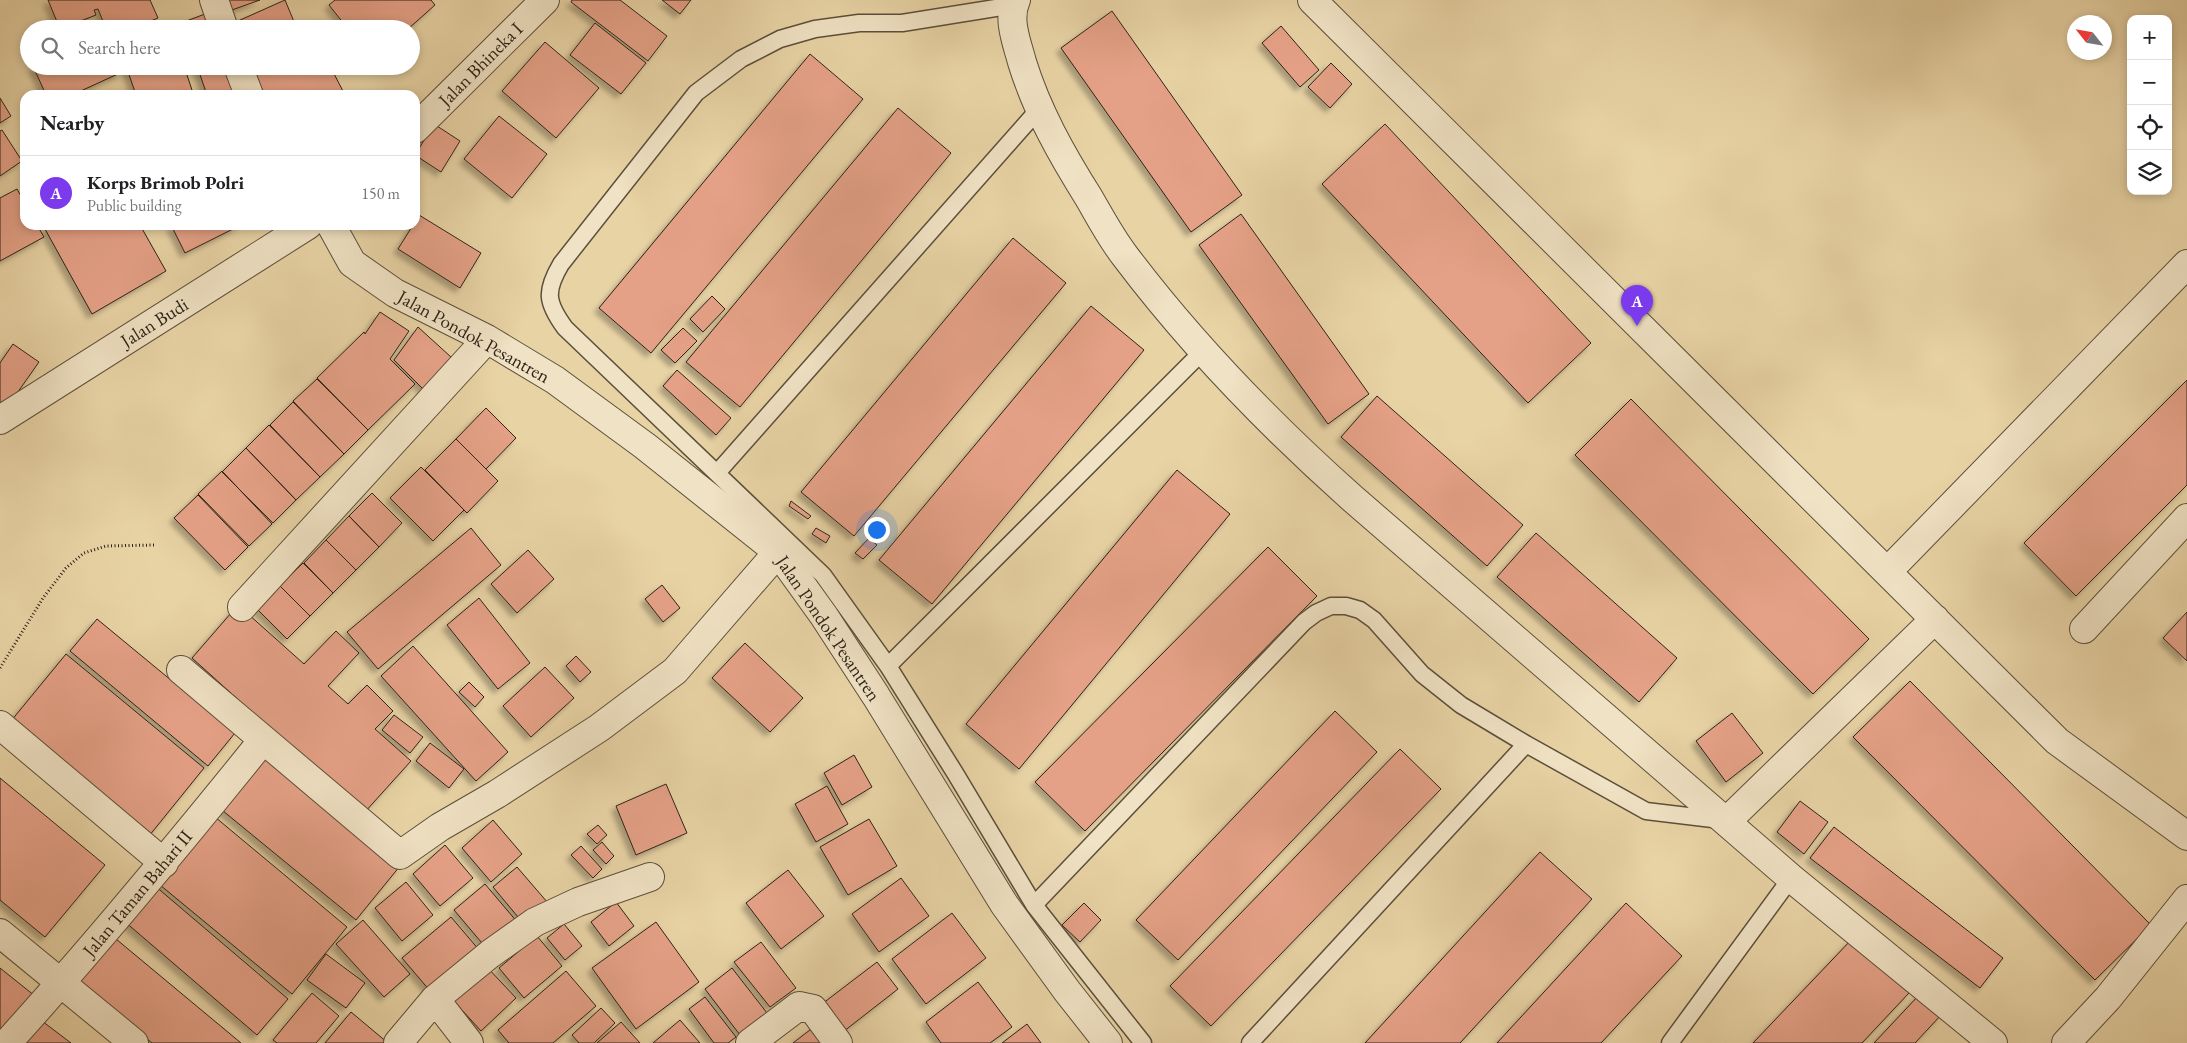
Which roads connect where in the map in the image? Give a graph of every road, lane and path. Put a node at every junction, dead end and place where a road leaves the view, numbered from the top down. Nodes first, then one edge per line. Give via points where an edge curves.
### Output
1 (214, 0) edge
2 (545, 0) edge
3 (1312, 0) edge
4 (1014, 2) edge
5 (221, 20) edge
6 (241, 75) edge
7 (247, 90) edge
8 (1040, 108) junction
9 (420, 124) edge
10 (300, 230) edge
11 (334, 230) edge
12 (2187, 264) edge
13 (487, 339) junction
14 (1203, 350) junction
15 (0, 420) edge
16 (717, 473) junction
17 (2187, 518) edge
18 (154, 545) dead end
19 (778, 552) junction
20 (1888, 571) junction
21 (242, 607) dead end
22 (1935, 619) junction
23 (2084, 628) dead end
24 (888, 666) junction
25 (0, 668) edge
26 (181, 670) dead end
27 (0, 725) edge
28 (262, 740) junction
29 (1526, 744) junction
30 (1727, 821) junction
31 (2187, 836) edge
32 (164, 863) junction
33 (650, 877) dead end
34 (1791, 878) junction
35 (2187, 899) edge
36 (1034, 906) junction
37 (0, 933) edge
38 (61, 983) junction
39 (435, 999) junction
40 (7, 1043) edge
41 (134, 1043) edge
42 (398, 1043) edge
43 (470, 1043) edge
44 (750, 1043) edge
45 (838, 1043) edge
46 (1108, 1043) edge
47 (1143, 1043) edge
48 (1250, 1043) edge
49 (1670, 1043) edge
50 (1993, 1043) edge
51 (2066, 1043) edge

1 - 5 street
2 - 9 street, Jalan Bhineka I
3 - 20 street
4 - 8 street via 1015,37
4 - 16 lane via 902,23 859,23 815,29 780,39 741,59 696,93 552,279 550,302 565,328
6 - 7 street
8 - 14 street via 1064,158 1124,254
8 - 16 lane
10 - 15 street, Jalan Budi
11 - 13 street, Jalan Pondok Pesantren via 352,263 395,293
12 - 20 street
13 - 19 street, Jalan Pondok Pesantren via 555,380 645,446
13 - 21 street
14 - 24 lane
14 - 30 street via 1309,460
16 - 24 lane via 823,575
17 - 23 street
18 - 25 path via 106,546 84,553 66,568 43,598
19 - 28 street via 674,672 599,728 400,855
19 - 46 street, Jalan Pondok Pesantren via 824,616 1004,904
20 - 22 street
22 - 30 street
22 - 31 street via 2057,741
24 - 36 lane
26 - 28 street
27 - 32 street
28 - 32 street, Jalan Taman Bahari II
29 - 30 lane via 1646,811
29 - 36 lane via 1461,705 1422,674 1374,620 1360,610 1332,606 1304,622
29 - 48 lane
30 - 34 street
32 - 38 street, Jalan Taman Bahari II
33 - 39 street via 578,902 535,922
34 - 49 lane
34 - 50 street
35 - 51 street via 2108,998
36 - 47 lane
37 - 38 street
38 - 40 street, Jalan Taman Bahari II
38 - 41 street
39 - 42 street
39 - 43 street
44 - 45 street via 799,1006 812,1009

